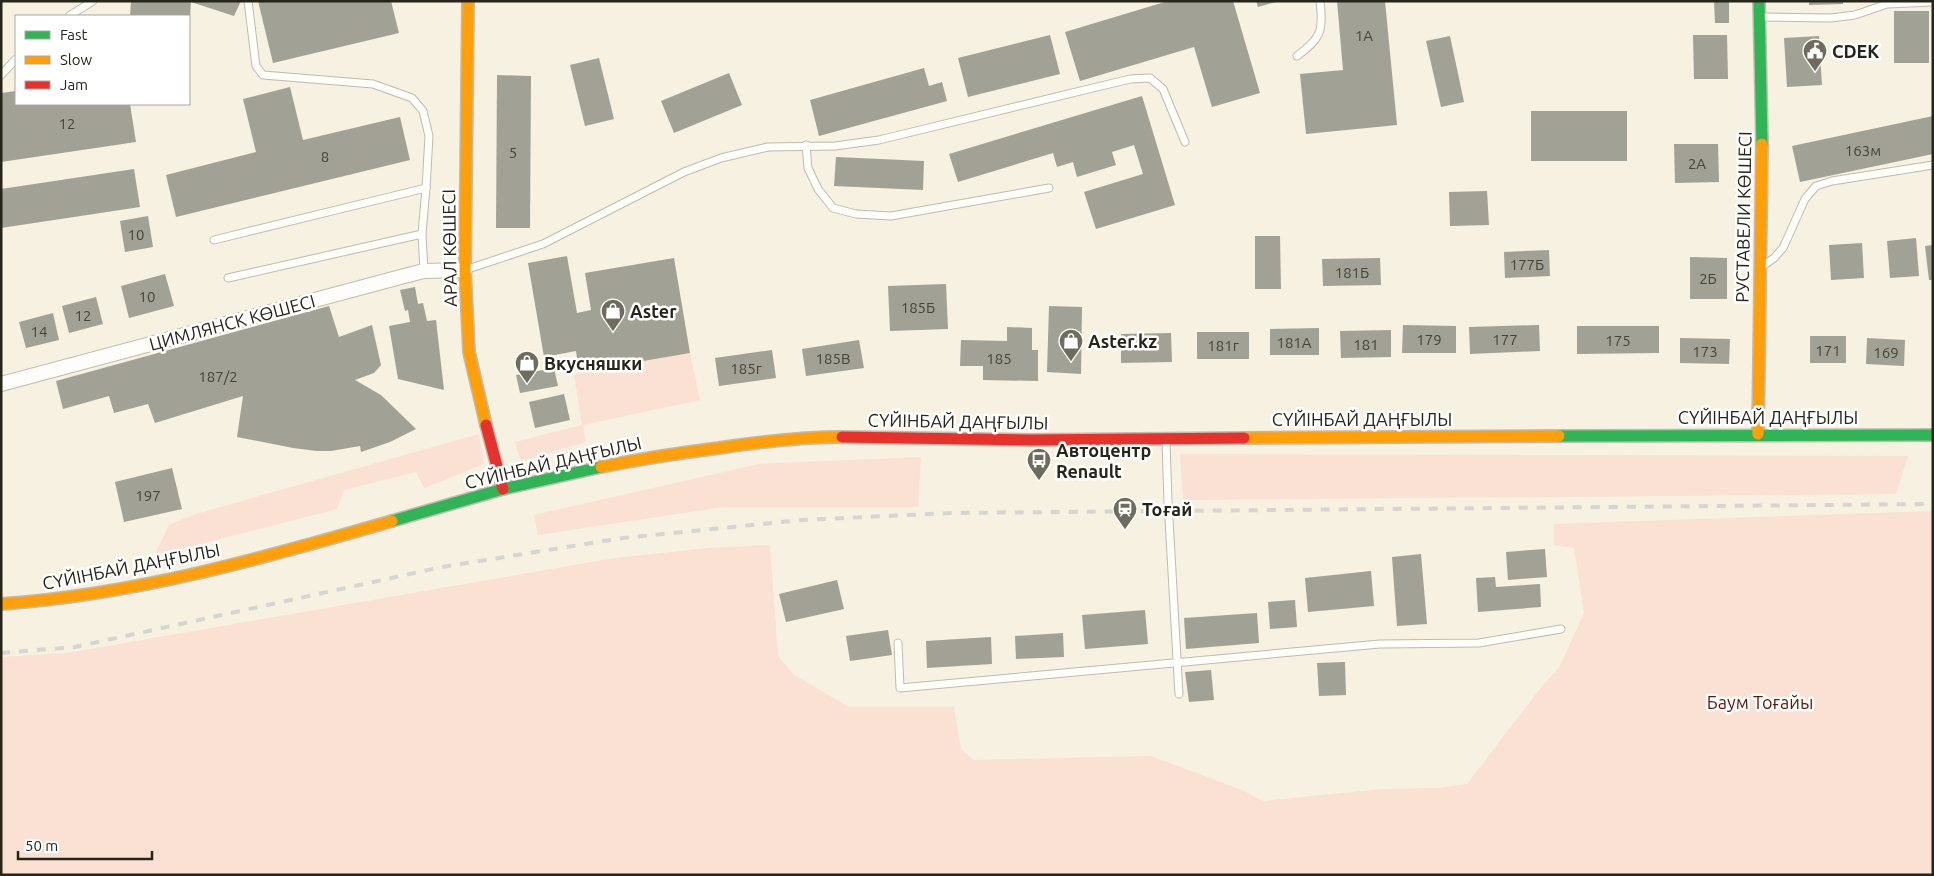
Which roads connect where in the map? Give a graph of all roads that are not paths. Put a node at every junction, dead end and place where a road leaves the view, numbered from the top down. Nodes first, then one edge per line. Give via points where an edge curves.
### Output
1 (93, 1) edge
2 (248, 1) edge
3 (468, 1) edge
4 (1320, 1) edge
5 (1759, 1) edge
6 (1933, 2) edge
7 (71, 15) edge
8 (1760, 17) junction
9 (1296, 56) dead end
10 (15, 60) edge
11 (1, 75) edge
12 (1184, 142) dead end
13 (806, 146) junction
14 (1933, 165) edge
15 (426, 188) junction
16 (1049, 188) dead end
17 (422, 234) junction
18 (214, 240) dead end
19 (1760, 268) junction
20 (465, 270) junction
21 (424, 271) junction
22 (228, 278) dead end
23 (1, 384) edge
24 (1758, 434) junction
25 (1933, 435) edge
26 (1166, 438) junction
27 (504, 489) junction
28 (1, 604) edge
29 (1562, 629) dead end
30 (898, 643) dead end
31 (1177, 663) junction
32 (1179, 694) dead end

1 - 7 lane
2 - 15 lane via 256,66 264,75 373,84 412,98 423,111 430,136
3 - 20 main road, АРАЛ КӨШЕСІ
4 - 9 lane via 1319,35 1315,43
5 - 8 main road, РУСТАВЕЛИ КӨШЕСІ
6 - 8 lane via 1887,4 1831,18
8 - 19 main road, РУСТАВЕЛИ КӨШЕСІ
10 - 11 lane
12 - 13 lane via 1163,90 1150,78 1130,79 879,140
13 - 16 lane via 808,168 818,189 833,208 856,214 891,216
13 - 20 lane via 768,147 721,158 684,172 542,244
14 - 19 lane via 1816,186 1804,199 1783,248
15 - 17 lane
15 - 18 lane
17 - 21 lane
17 - 22 lane
19 - 24 main road, РУСТАВЕЛИ КӨШЕСІ
20 - 21 street, ЦИМЛЯНСК КӨШЕСІ
20 - 27 main road, АРАЛ КӨШЕСІ via 469,352
21 - 23 street, ЦИМЛЯНСК КӨШЕСІ
24 - 25 main road, СҮЙІНБАЙ ДАҢҒЫЛЫ
24 - 26 main road, СҮЙІНБАЙ ДАҢҒЫЛЫ
26 - 27 main road, СҮЙІНБАЙ ДАҢҒЫЛЫ via 823,437 639,459
26 - 31 lane
27 - 28 main road, СҮЙІНБАЙ ДАҢҒЫЛЫ via 187,577 47,601
29 - 31 lane via 1479,643 1380,644
30 - 31 lane via 900,688
31 - 32 lane

